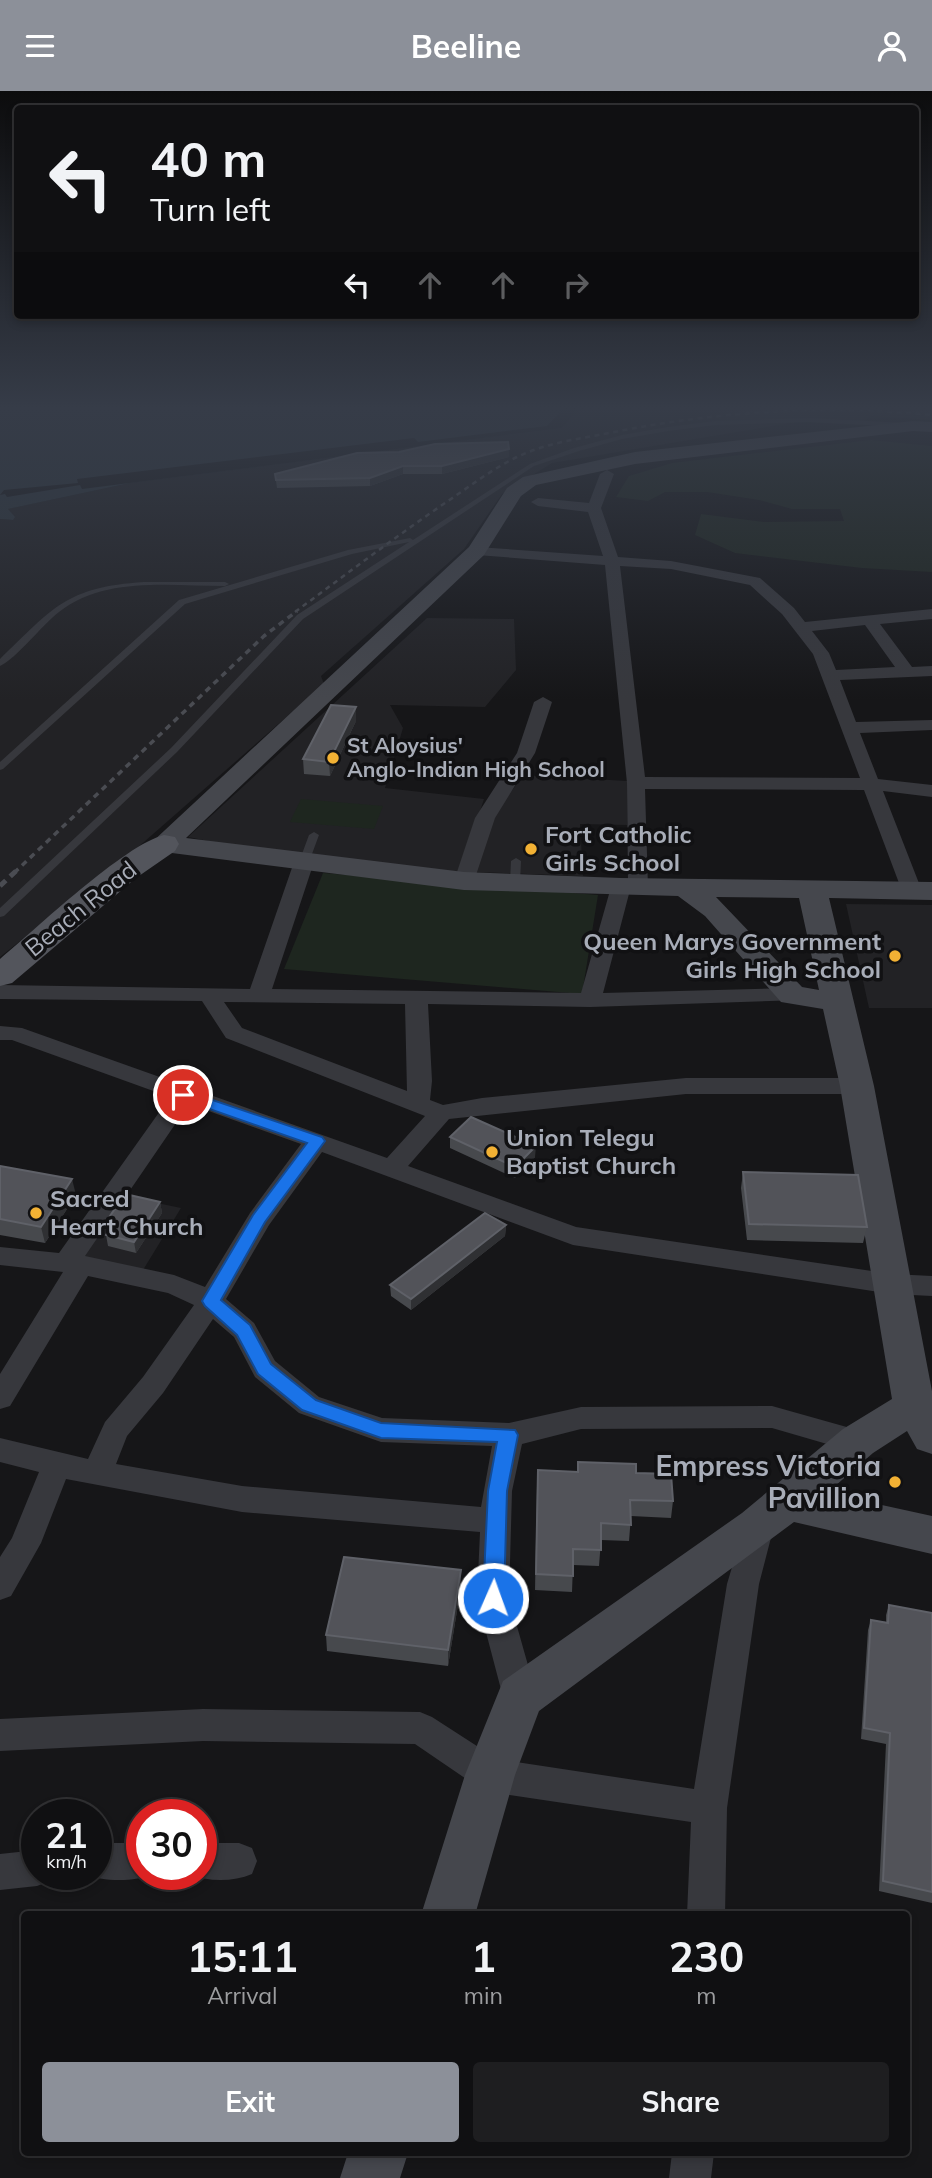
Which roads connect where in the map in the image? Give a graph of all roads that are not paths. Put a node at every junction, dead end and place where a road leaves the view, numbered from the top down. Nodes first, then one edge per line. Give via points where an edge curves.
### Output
1 (470, 505) edge
2 (506, 505) edge
3 (570, 505) edge
4 (594, 508) joint
5 (420, 538) junction
6 (477, 551) junction
7 (612, 562) junction
8 (241, 584) junction
9 (932, 614) edge
10 (869, 620) junction
11 (801, 627) junction
12 (0, 664) edge
13 (932, 671) edge
14 (907, 672) junction
15 (829, 675) junction
16 (542, 702) dead end
17 (932, 725) edge
18 (848, 728) junction
19 (0, 767) edge
20 (636, 783) junction
21 (872, 784) junction
22 (932, 791) edge
23 (314, 835) dead end
24 (164, 844) junction
25 (304, 862) junction
26 (464, 881) junction
27 (629, 887) junction
28 (684, 887) junction
29 (812, 889) junction
30 (922, 891) edge
31 (0, 913) edge
32 (0, 976) edge
33 (0, 992) edge
34 (208, 994) junction
35 (259, 995) junction
36 (792, 995) junction
37 (416, 997) junction
38 (590, 1000) junction
39 (838, 1002) junction
40 (0, 1033) edge
41 (857, 1086) junction
42 (183, 1095) junction
43 (417, 1104) junction
44 (441, 1113) junction
45 (317, 1141) junction
46 (391, 1169) junction
47 (0, 1256) edge
48 (74, 1264) junction
49 (891, 1285) junction
50 (932, 1286) edge
51 (211, 1301) junction
52 (0, 1398) edge
53 (923, 1421) edge
54 (509, 1435) junction
55 (858, 1441) junction
56 (0, 1450) edge
57 (57, 1465) junction
58 (98, 1472) junction
59 (773, 1514) junction
60 (496, 1521) junction
61 (932, 1535) edge
62 (0, 1587) edge
63 (520, 1697) junction
64 (0, 1735) edge
65 (490, 1775) junction
66 (709, 1808) junction
67 (217, 1861) edge
68 (239, 1861) dead end
69 (21, 1869) edge
70 (0, 1871) edge
71 (449, 1911) edge
72 (706, 1911) edge
73 (376, 2156) edge
74 (693, 2156) edge
75 (370, 2178) edge
76 (690, 2178) edge

1 - 5 lane
2 - 6 main road
3 - 4 street
4 - 7 street
5 - 8 lane via 351,552
5 - 31 lane via 300,617 174,750
6 - 7 street
6 - 24 main road
7 - 11 street via 671,565 755,581
7 - 20 street
8 - 12 lane via 108,588 85,594 49,617
8 - 19 lane via 175,607
9 - 10 street
10 - 11 street
10 - 14 street
11 - 15 street via 821,653
13 - 14 street
14 - 15 street
15 - 18 street
16 - 26 street via 526,753 485,818
17 - 18 street
18 - 21 street
20 - 21 street
20 - 27 street
21 - 22 street
21 - 30 street
23 - 25 lane
24 - 25 main road
24 - 32 main road, Beach Road
25 - 26 main road
25 - 35 street
26 - 27 main road via 515,872
27 - 28 main road
27 - 38 street
28 - 29 main road
28 - 36 main road via 715,910
29 - 30 main road
29 - 39 main road
33 - 34 street
34 - 35 street
34 - 43 street via 234,1033
35 - 37 street
36 - 38 street
36 - 39 main road
37 - 38 street
37 - 43 street
39 - 41 main road
40 - 42 street via 14,1033
41 - 44 street via 686,1086
41 - 49 main road
42 - 45 street
42 - 48 street
43 - 44 street
44 - 46 street
45 - 46 street
45 - 51 street via 259,1219
46 - 49 street via 573,1236
47 - 48 street
48 - 51 street via 174,1285
48 - 52 street
49 - 50 street
49 - 53 main road
51 - 54 street via 244,1330 265,1369 309,1405 381,1430
51 - 58 street via 115,1430
53 - 55 main road
54 - 55 street via 581,1418 772,1417
54 - 60 street
55 - 59 main road
56 - 57 street
57 - 58 street
57 - 62 street via 25,1543
58 - 60 street via 242,1499
59 - 61 main road
59 - 63 main road
59 - 66 street via 743,1584
60 - 63 street via 493,1598
63 - 65 main road
64 - 65 street via 204,1725 420,1728
65 - 66 street
65 - 71 main road
66 - 72 street
67 - 68 street
69 - 70 street
73 - 75 main road
74 - 76 street

